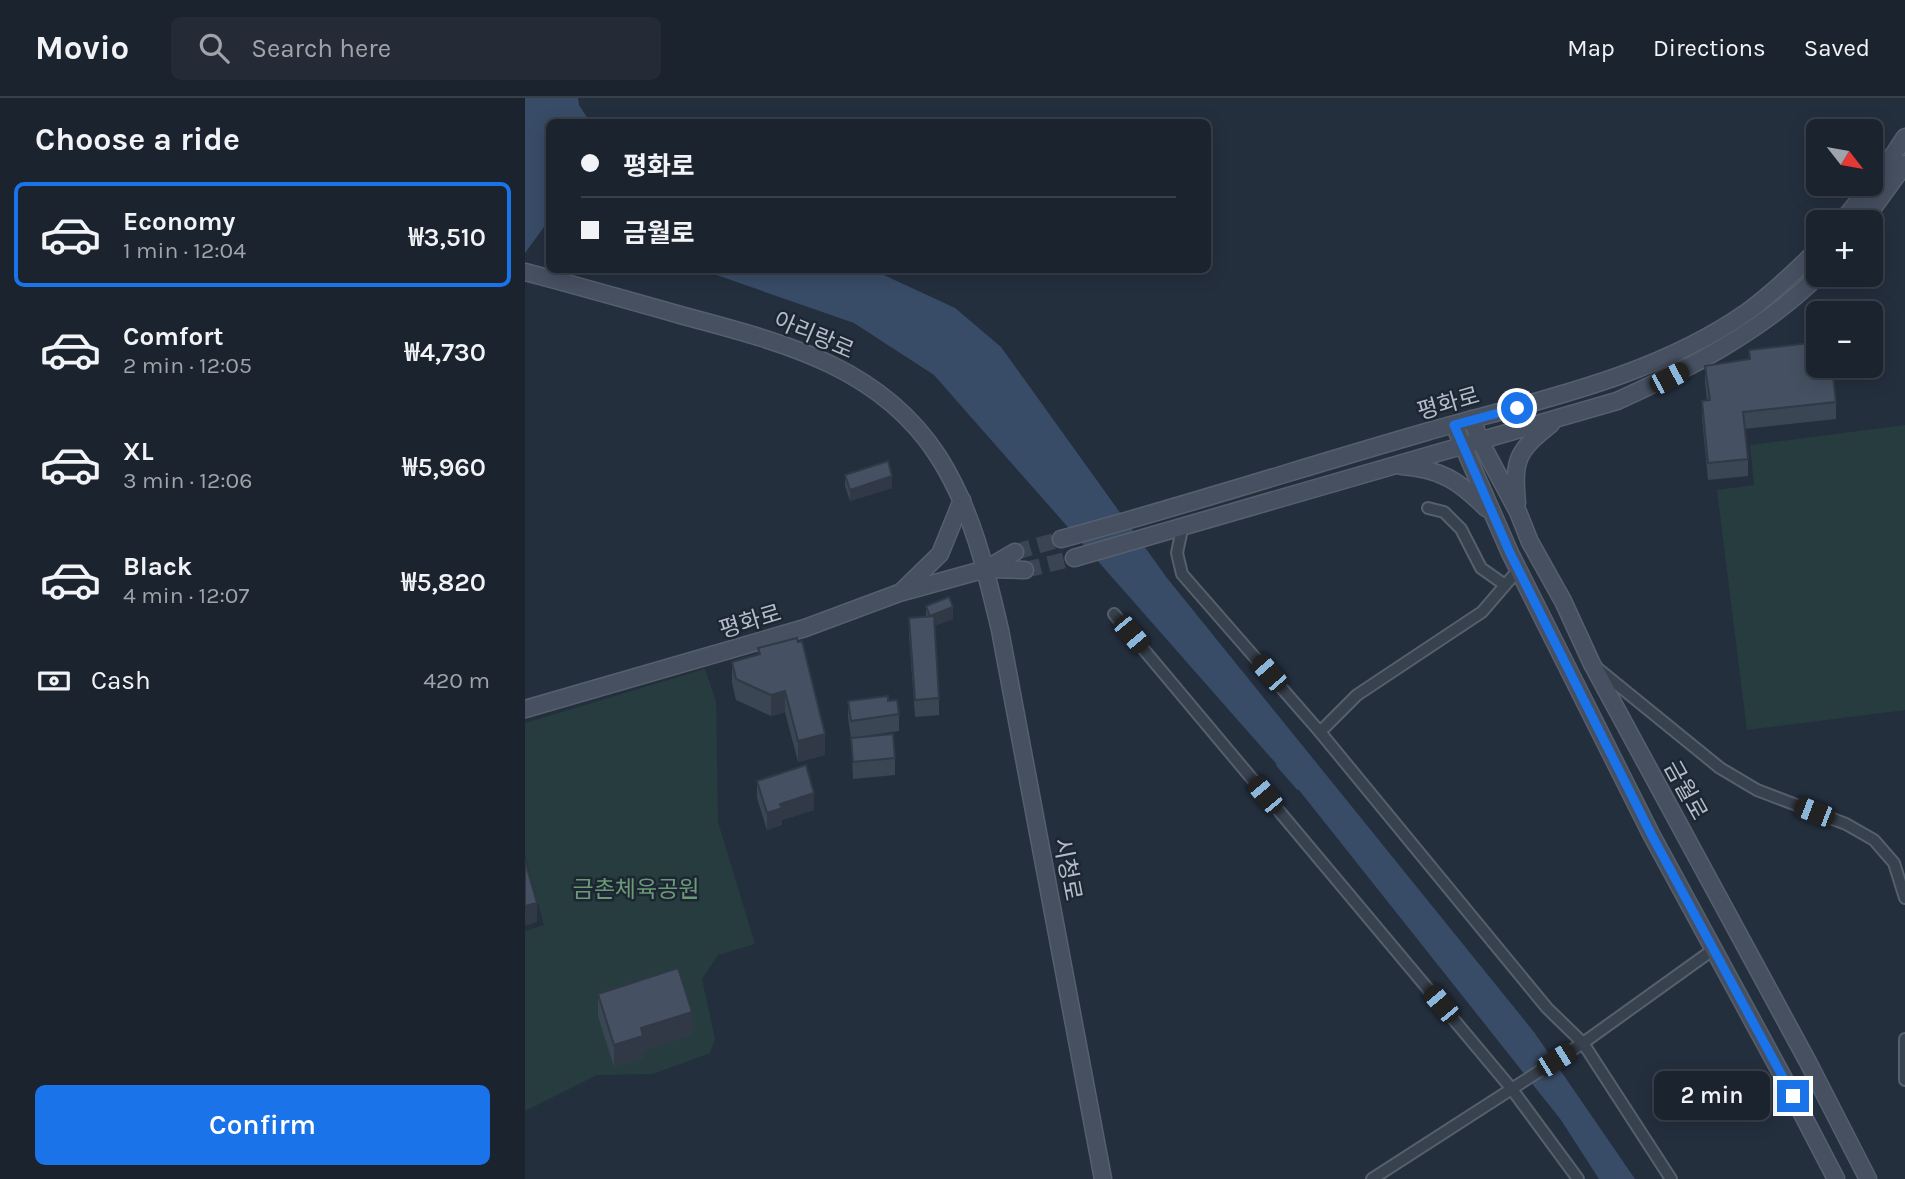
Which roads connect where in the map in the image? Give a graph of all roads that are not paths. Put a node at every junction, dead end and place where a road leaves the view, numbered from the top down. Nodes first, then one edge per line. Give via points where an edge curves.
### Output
1 (1905, 137) edge
2 (1905, 164) edge
3 (1851, 210) edge
4 (1872, 210) edge
5 (1806, 261) edge
6 (525, 272) edge
7 (1807, 287) edge
8 (1557, 418) junction
9 (1472, 419) junction
10 (1454, 425) junction
11 (1480, 442) junction
12 (1461, 446) junction
13 (1393, 466) junction
14 (961, 500) junction
15 (1428, 508) dead end
16 (1518, 512) junction
17 (1495, 517) junction
18 (1182, 528) junction
19 (1061, 539) tunnel mouth
20 (1015, 552) tunnel mouth
21 (1074, 558) tunnel mouth
22 (986, 569) junction
23 (1519, 569) junction
24 (1025, 570) tunnel mouth
25 (1505, 585) junction
26 (899, 593) junction
27 (1114, 614) dead end
28 (1592, 664) junction
29 (525, 709) edge
30 (1320, 732) junction
31 (1905, 898) edge
32 (1714, 949) junction
33 (1905, 1039) edge
34 (1579, 1045) junction
35 (1905, 1080) edge
36 (1513, 1087) junction
37 (1103, 1179) edge
38 (1372, 1179) edge
39 (1578, 1179) edge
40 (1671, 1179) edge
41 (1836, 1179) edge
42 (1868, 1179) edge

1 - 3 main road
2 - 4 main road
5 - 9 main road, 평화로 via 1745,314 1698,341 1567,393
6 - 14 main road, 아리랑로 via 773,340 840,368 907,418 938,456
7 - 8 main road, 평화로 via 1708,357 1617,401
8 - 11 main road, 평화로
8 - 16 main road via 1519,457 1514,476
9 - 10 main road, 평화로
9 - 11 main road, 금월로
10 - 12 main road
10 - 19 main road, 평화로
11 - 12 main road, 평화로
11 - 16 main road, 금월로
12 - 13 main road, 평화로
12 - 17 main road
13 - 17 main road via 1451,477
13 - 18 main road, 평화로
14 - 22 main road, 아리랑로
14 - 26 main road via 940,554
15 - 25 street via 1444,512 1461,529 1481,568
16 - 28 main road, 금월로
17 - 23 main road
18 - 21 main road, 평화로
18 - 30 street via 1177,553 1182,574
20 - 22 main road, 평화로
22 - 24 main road, 평화로
22 - 26 main road, 평화로
22 - 37 main road, 시청로
23 - 25 street
23 - 32 main road via 1651,834
25 - 30 street via 1482,612 1357,695
26 - 29 main road, 평화로 via 779,636
27 - 36 street
28 - 31 street via 1720,768 1757,790 1846,824 1874,840 1894,863
28 - 42 main road, 금월로
30 - 34 street
32 - 34 street
32 - 41 main road
33 - 35 street
34 - 36 street
34 - 40 street
36 - 38 street
36 - 39 street

